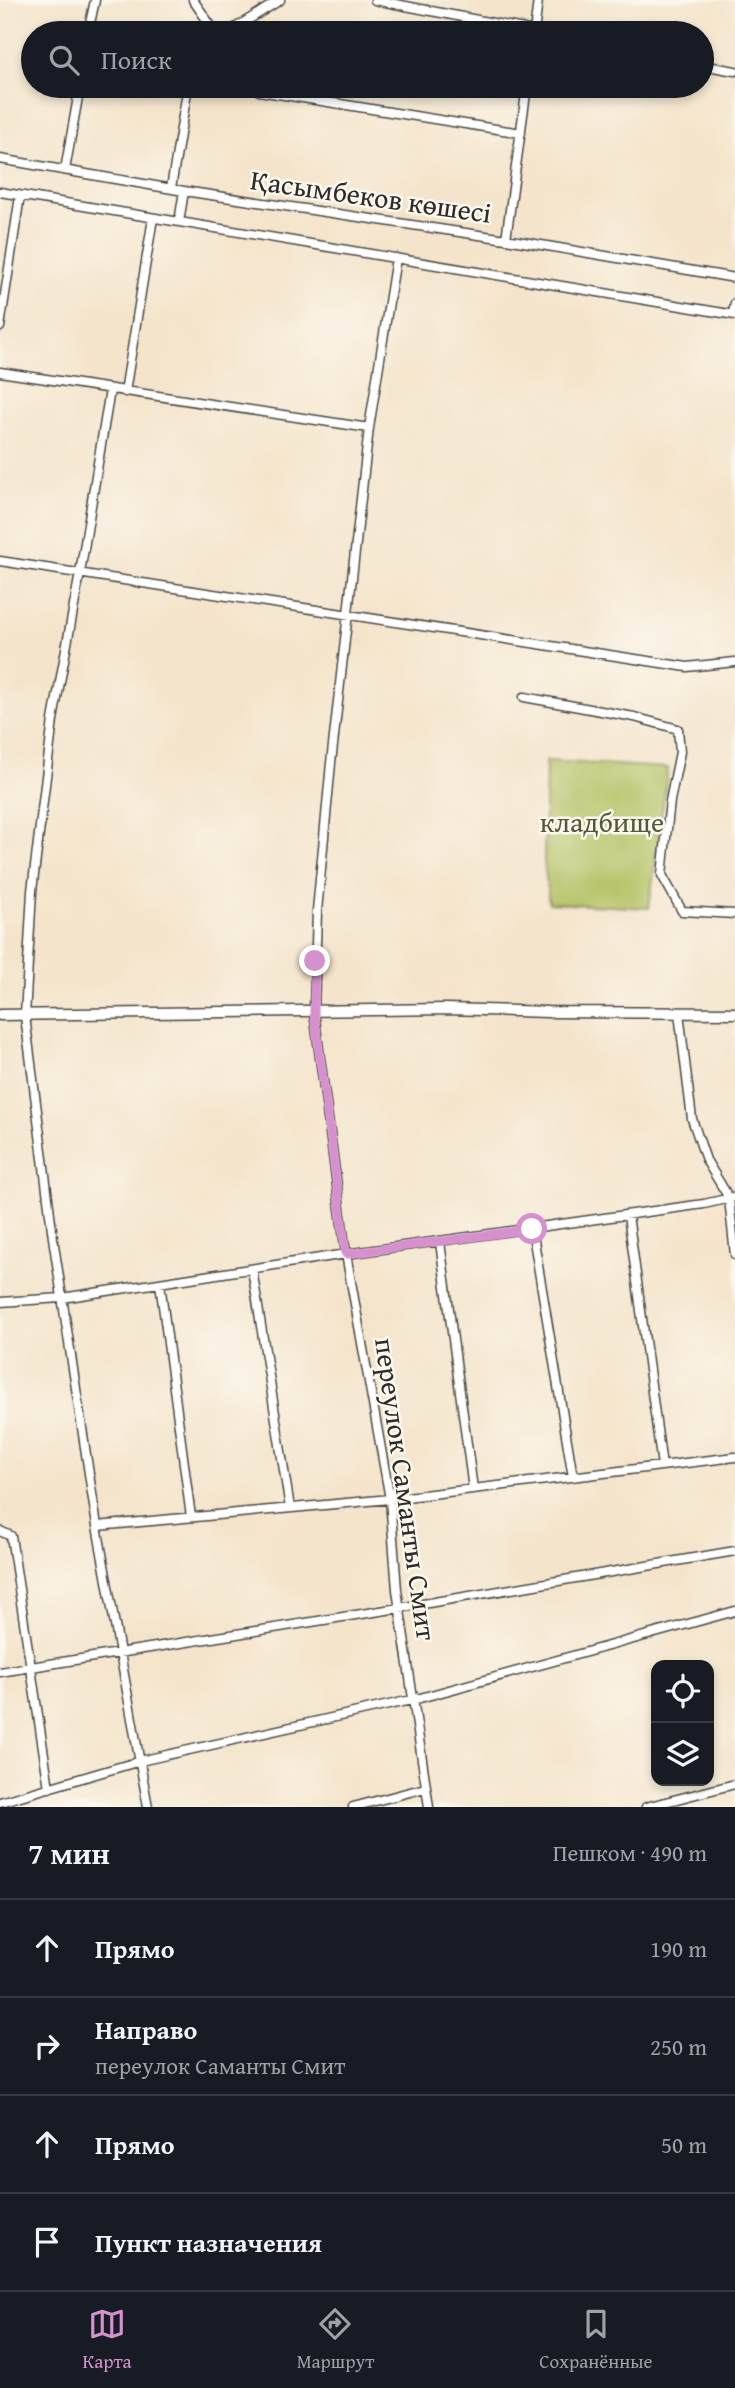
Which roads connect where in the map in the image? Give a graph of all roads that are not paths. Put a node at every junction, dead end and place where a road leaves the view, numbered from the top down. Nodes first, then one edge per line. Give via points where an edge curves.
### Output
1 (95, 0) edge
2 (193, 0) edge
3 (280, 0) edge
4 (374, 0) edge
5 (538, 0) edge
6 (91, 21) edge
7 (208, 21) edge
8 (246, 21) edge
9 (479, 21) edge
10 (535, 21) edge
11 (714, 67) edge
12 (735, 71) edge
13 (78, 98) edge
14 (186, 98) edge
15 (302, 98) edge
16 (525, 98) edge
17 (521, 133) junction
18 (0, 159) edge
19 (65, 170) junction
20 (171, 188) junction
21 (184, 191) junction
22 (0, 192) edge
23 (20, 196) junction
24 (153, 218) junction
25 (179, 222) junction
26 (506, 239) junction
27 (396, 258) junction
28 (735, 278) edge
29 (735, 303) edge
30 (734, 314) edge
31 (0, 327) edge
32 (0, 372) edge
33 (110, 390) junction
34 (125, 392) junction
35 (369, 428) junction
36 (0, 561) edge
37 (80, 573) junction
38 (349, 616) junction
39 (735, 662) edge
40 (524, 697) dead end
41 (735, 914) edge
42 (314, 1012) junction
43 (679, 1013) junction
44 (735, 1013) edge
45 (0, 1015) edge
46 (25, 1016) junction
47 (732, 1198) edge
48 (628, 1215) junction
49 (532, 1229) junction
50 (440, 1242) junction
51 (346, 1254) junction
52 (735, 1255) edge
53 (252, 1269) junction
54 (160, 1283) junction
55 (62, 1298) junction
56 (0, 1302) edge
57 (735, 1457) edge
58 (662, 1466) junction
59 (573, 1477) junction
60 (473, 1489) junction
61 (390, 1499) junction
62 (290, 1508) junction
63 (191, 1517) junction
64 (97, 1526) junction
65 (0, 1531) edge
66 (735, 1551) edge
67 (400, 1608) junction
68 (735, 1611) edge
69 (121, 1651) junction
70 (31, 1668) junction
71 (0, 1672) edge
72 (414, 1699) junction
73 (140, 1761) junction
74 (735, 1784) edge
75 (50, 1788) junction
76 (425, 1788) junction
77 (0, 1802) edge
78 (148, 1807) edge
79 (353, 1807) edge
80 (429, 1807) edge
81 (646, 1807) edge

1 - 6 street
2 - 7 street
3 - 8 street
4 - 9 street
5 - 10 street
11 - 12 street
13 - 19 street
14 - 20 street
15 - 17 street
16 - 17 street
17 - 26 street
18 - 19 street, Қасымбеков көшесі
19 - 20 street, Қасымбеков көшесі
20 - 21 street, Қасымбеков көшесі
21 - 25 street
21 - 26 street, Қасымбеков көшесі
22 - 23 street
23 - 24 street
23 - 31 street
24 - 25 street
24 - 34 street
25 - 27 street
26 - 28 street, Қасымбеков көшесі
27 - 30 street
27 - 35 street, переулок Саманты Смит
29 - 30 street
32 - 33 street
33 - 34 street
33 - 37 street
34 - 35 street
35 - 38 street, переулок Саманты Смит
36 - 37 street
37 - 38 street
37 - 46 street via 53,720 33,891
38 - 39 street via 687,667
38 - 42 street, переулок Саманты Смит via 321,861
40 - 41 street via 678,730 680,752 662,875 681,911
42 - 43 street
42 - 46 street
42 - 51 street, переулок Саманты Смит
43 - 44 street
43 - 47 street via 692,1119 706,1160
45 - 46 street
46 - 55 street
47 - 48 street
47 - 52 street
48 - 49 street
48 - 58 street
49 - 50 street
49 - 59 street
50 - 51 street
50 - 60 street
51 - 53 street
51 - 61 street, переулок Саманты Смит
53 - 54 street
53 - 62 street
54 - 55 street
54 - 63 street
55 - 56 street
55 - 64 street
57 - 58 street
58 - 59 street
59 - 60 street
60 - 61 street
61 - 62 street
61 - 67 street, переулок Саманты Смит
62 - 63 street
63 - 64 street
64 - 69 street
65 - 70 street via 11,1536
66 - 67 street
67 - 69 street
67 - 72 street, переулок Саманты Смит
68 - 72 street
69 - 70 street
69 - 73 street
70 - 71 street
70 - 75 street
72 - 73 street
72 - 76 street, переулок Саманты Смит
73 - 75 street
73 - 78 street
74 - 81 street
75 - 77 street
76 - 79 street
76 - 80 street, переулок Саманты Смит

